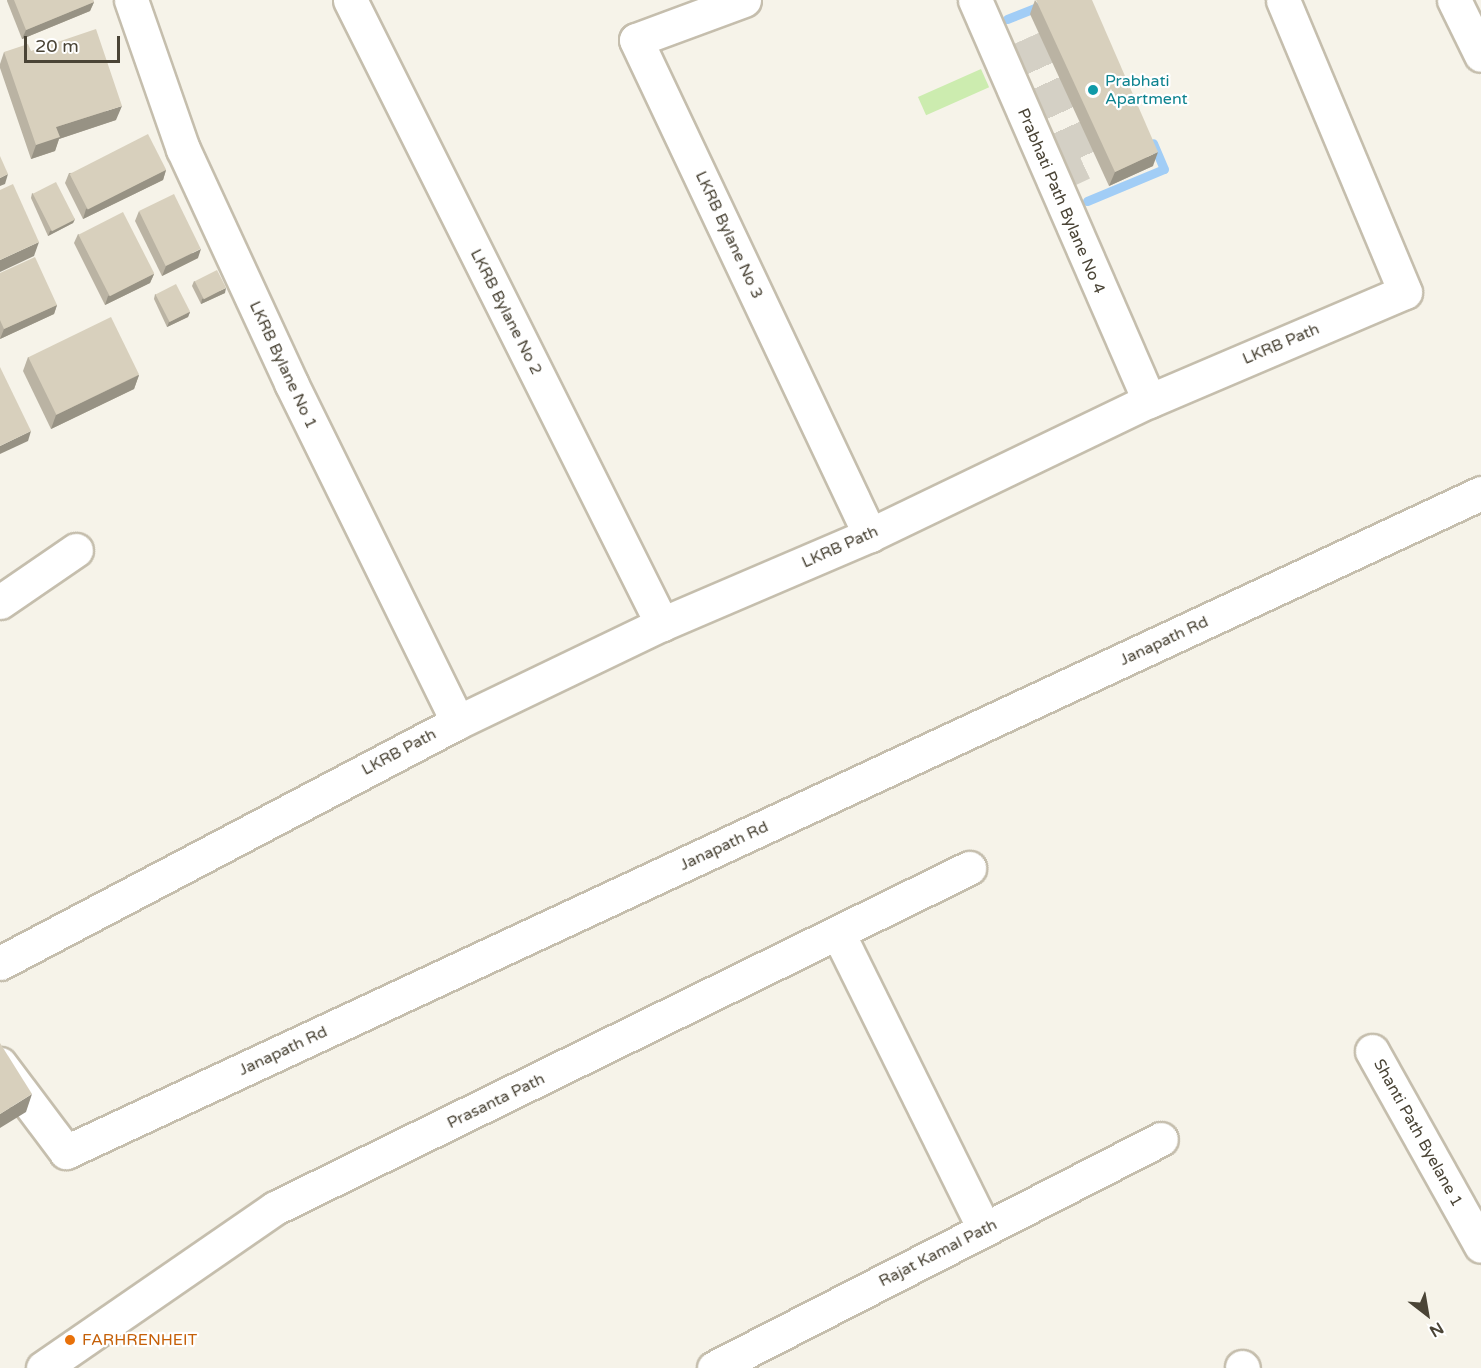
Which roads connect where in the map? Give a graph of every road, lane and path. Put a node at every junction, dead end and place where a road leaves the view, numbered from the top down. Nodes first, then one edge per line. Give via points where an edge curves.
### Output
1 (131, 0) edge
2 (350, 0) edge
3 (744, 0) edge
4 (975, 0) edge
5 (1283, 0) edge
6 (1454, 0) edge
7 (1481, 55) edge
8 (1149, 401) junction
9 (1481, 493) edge
10 (870, 535) junction
11 (76, 549) dead end
12 (0, 602) edge
13 (662, 624) junction
14 (458, 722) junction
15 (969, 868) dead end
16 (838, 933) junction
17 (0, 963) edge
18 (1372, 1051) dead end
19 (0, 1064) edge
20 (1161, 1139) dead end
21 (984, 1229) junction
22 (1481, 1246) edge
23 (43, 1368) edge
24 (714, 1368) edge

1 - 14 street, LKRB Bylane No 1 via 183,148 291,383
2 - 13 street, LKRB Bylane No 2
3 - 10 street, LKRB Bylane No 3 via 636,40
4 - 8 street, Prabhati Path Bylane No 4
5 - 8 street, LKRB Path via 1406,292
6 - 7 street
8 - 10 street, LKRB Path
9 - 19 street, Janapath Rd via 66,1152
10 - 13 street, LKRB Path
11 - 12 street
13 - 14 street, LKRB Path
14 - 17 street, LKRB Path
15 - 16 street, Prasanta Path
16 - 21 street
16 - 23 street, Prasanta Path via 275,1208
18 - 22 street, Shanti Path Byelane 1
20 - 21 street, Rajat Kamal Path
21 - 24 street, Rajat Kamal Path

